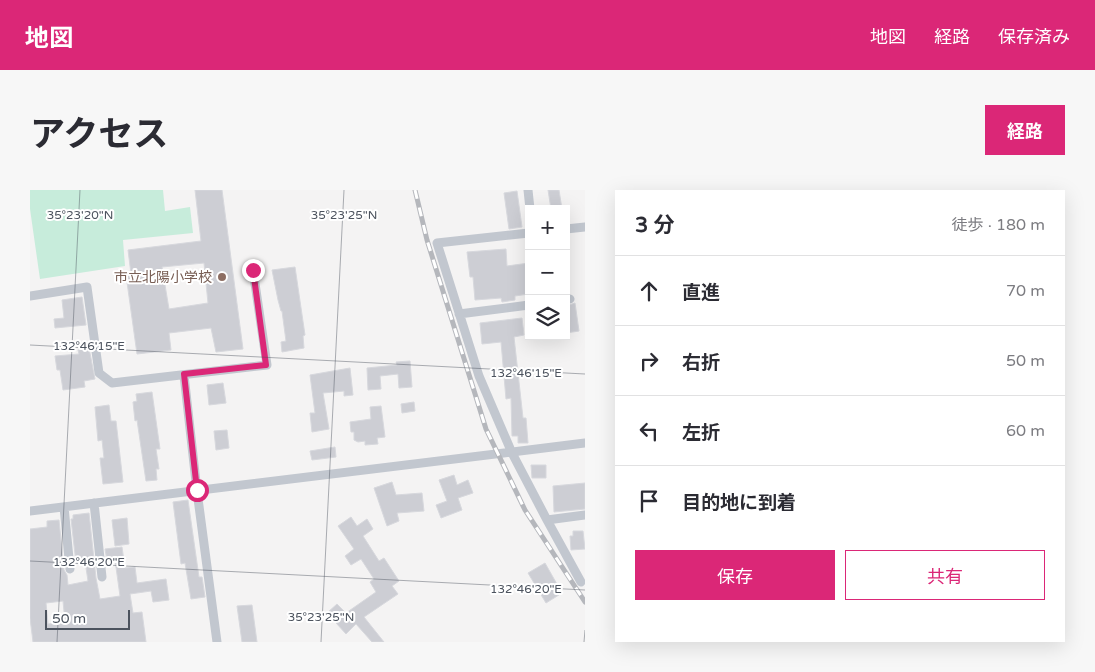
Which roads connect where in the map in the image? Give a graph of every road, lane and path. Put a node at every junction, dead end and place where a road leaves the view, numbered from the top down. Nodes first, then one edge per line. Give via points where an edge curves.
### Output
1 (528, 190) edge
2 (530, 205) edge
3 (585, 227) edge
4 (570, 229) edge
5 (525, 233) edge
6 (253, 270) dead end
7 (30, 296) edge
8 (525, 306) edge
9 (459, 314) junction
10 (184, 374) junction
11 (585, 443) edge
12 (512, 453) junction
13 (197, 490) junction
14 (94, 503) junction
15 (64, 507) junction
16 (30, 511) edge
17 (585, 515) edge
18 (547, 520) junction
19 (70, 569) dead end
20 (102, 577) dead end
21 (581, 582) dead end
22 (217, 642) edge

1 - 2 street
3 - 4 street
5 - 9 street via 437,243
6 - 10 street via 266,365
7 - 10 street via 88,287 99,373 112,383
8 - 9 street
9 - 12 street via 479,376
10 - 13 street
11 - 12 street
12 - 13 street
12 - 18 street
13 - 14 street
13 - 22 street
14 - 15 street
14 - 20 street
15 - 16 street
15 - 19 street
17 - 18 street
18 - 21 street

